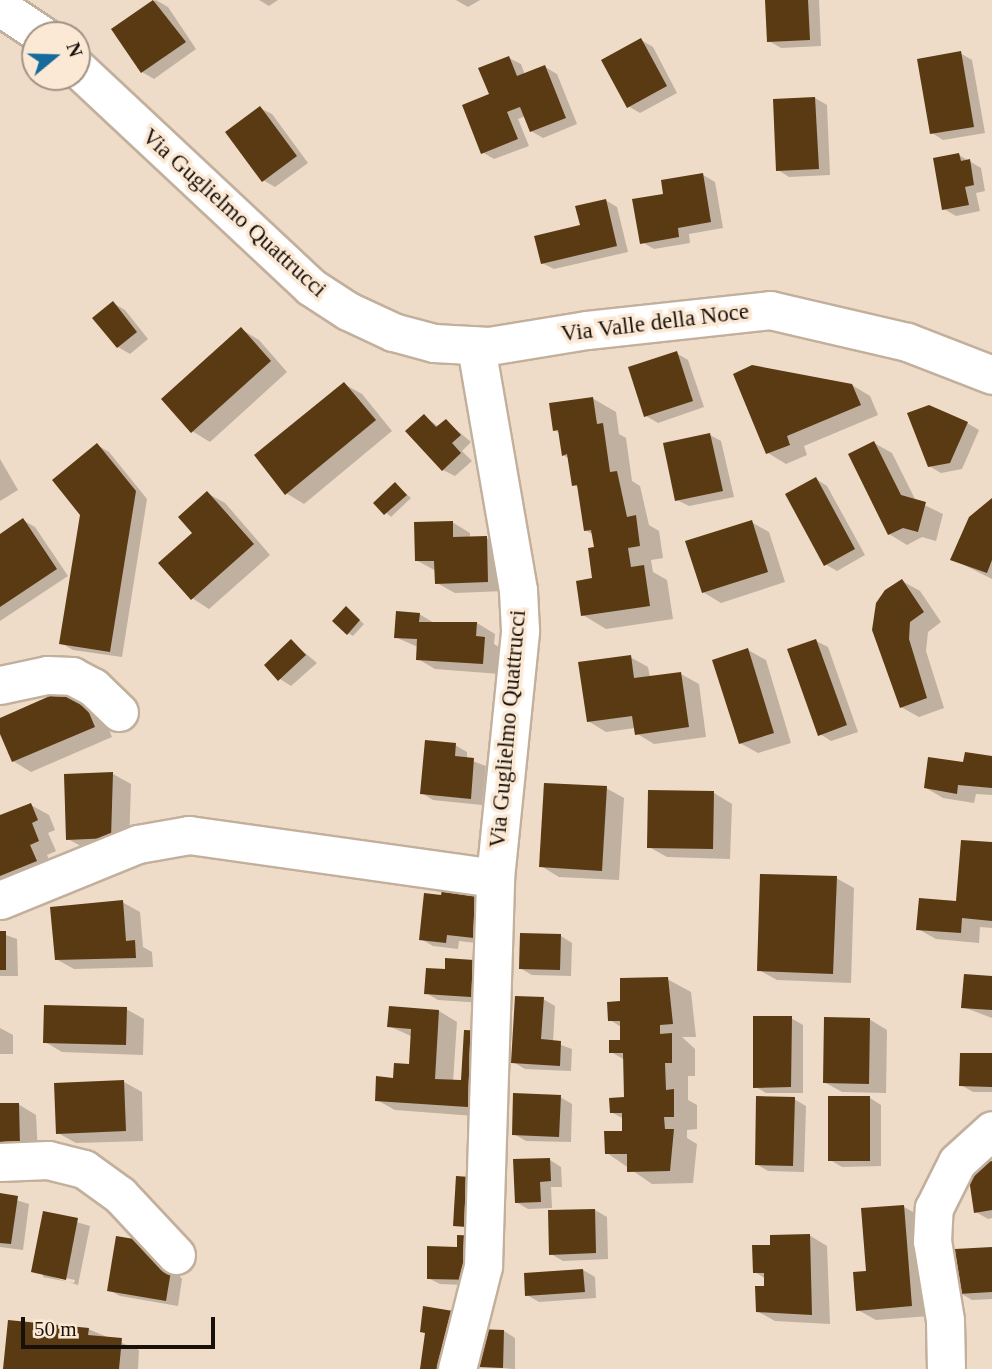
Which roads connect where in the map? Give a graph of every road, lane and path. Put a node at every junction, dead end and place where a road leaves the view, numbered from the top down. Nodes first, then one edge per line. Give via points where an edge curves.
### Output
1 (0, 7) edge
2 (21, 29) edge
3 (91, 84) edge
4 (477, 346) junction
5 (992, 376) edge
6 (0, 685) edge
7 (119, 712) dead end
8 (495, 878) junction
9 (0, 900) edge
10 (992, 1130) edge
11 (0, 1162) edge
12 (176, 1255) dead end
13 (457, 1369) edge
14 (946, 1369) edge

1 - 2 street
3 - 4 street, Via Guglielmo Quattrucci via 276,257 330,300 365,321 408,337
4 - 5 street, Via Valle della Noce via 770,310 916,344
4 - 8 street, Via Guglielmo Quattrucci via 520,620
6 - 7 street via 47,675 72,676 93,687
8 - 9 street via 177,835 138,844
8 - 13 street, Via Guglielmo Quattrucci via 483,1266
10 - 14 street via 957,1162 934,1208 932,1241 945,1320
11 - 12 street via 48,1160 83,1169 120,1195

